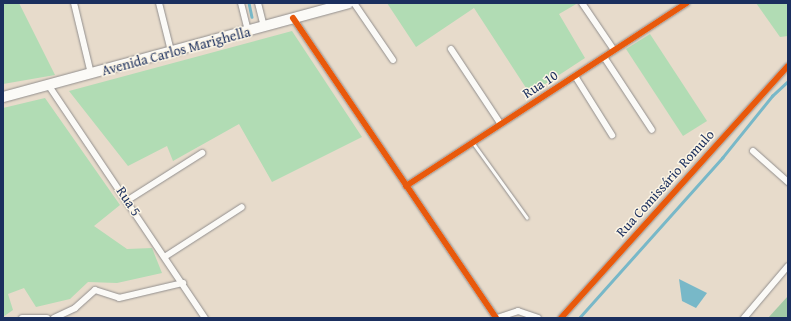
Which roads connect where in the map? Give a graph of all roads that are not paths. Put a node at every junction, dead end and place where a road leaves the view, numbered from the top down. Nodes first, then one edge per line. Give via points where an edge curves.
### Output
1 (74, 3) edge
2 (159, 3) edge
3 (241, 3) edge
4 (258, 3) edge
5 (354, 3) edge
6 (582, 3) edge
7 (687, 3) edge
8 (344, 4) edge
9 (293, 18) junction
10 (264, 27) junction
11 (248, 31) junction
12 (451, 49) dead end
13 (614, 50) junction
14 (172, 51) junction
15 (604, 57) junction
16 (393, 60) dead end
17 (788, 66) edge
18 (91, 74) junction
19 (574, 76) junction
20 (50, 86) junction
21 (3, 97) edge
22 (500, 123) junction
23 (652, 130) dead end
24 (612, 135) dead end
25 (473, 142) junction
26 (753, 152) dead end
27 (202, 153) dead end
28 (788, 182) edge
29 (406, 186) junction
30 (128, 200) junction
31 (242, 207) dead end
32 (527, 218) dead end
33 (166, 256) junction
34 (788, 266) edge
35 (183, 282) junction
36 (22, 318) edge
37 (47, 318) edge
38 (54, 318) edge
39 (205, 318) edge
40 (496, 318) edge
41 (538, 318) edge
42 (561, 318) edge
43 (744, 318) edge

1 - 18 street
2 - 14 street
3 - 11 street
4 - 10 street
5 - 16 street
6 - 13 street
7 - 13 street, Rua 10
8 - 9 main road, Avenida Carlos Marighella
9 - 10 main road, Avenida Carlos Marighella
9 - 29 street
10 - 11 main road, Avenida Carlos Marighella
11 - 14 main road, Avenida Carlos Marighella
12 - 22 street
13 - 15 street, Rua 10
14 - 18 main road, Avenida Carlos Marighella
15 - 19 street, Rua 10
15 - 23 street
17 - 42 street, Rua Comissário Romulo
18 - 20 main road, Avenida Carlos Marighella
19 - 22 street, Rua 10
19 - 24 street
20 - 21 main road, Avenida Carlos Marighella
20 - 30 street, Rua 5
22 - 25 street, Rua 10
25 - 29 street, Rua 10
25 - 32 lane
26 - 28 street
27 - 30 street
29 - 40 street
30 - 33 street, Rua 5
31 - 33 street
33 - 35 street, Rua 5
34 - 43 street
35 - 38 street via 119,298 95,290 76,308
35 - 39 street, Rua 5
36 - 37 street
40 - 41 street via 518,311

